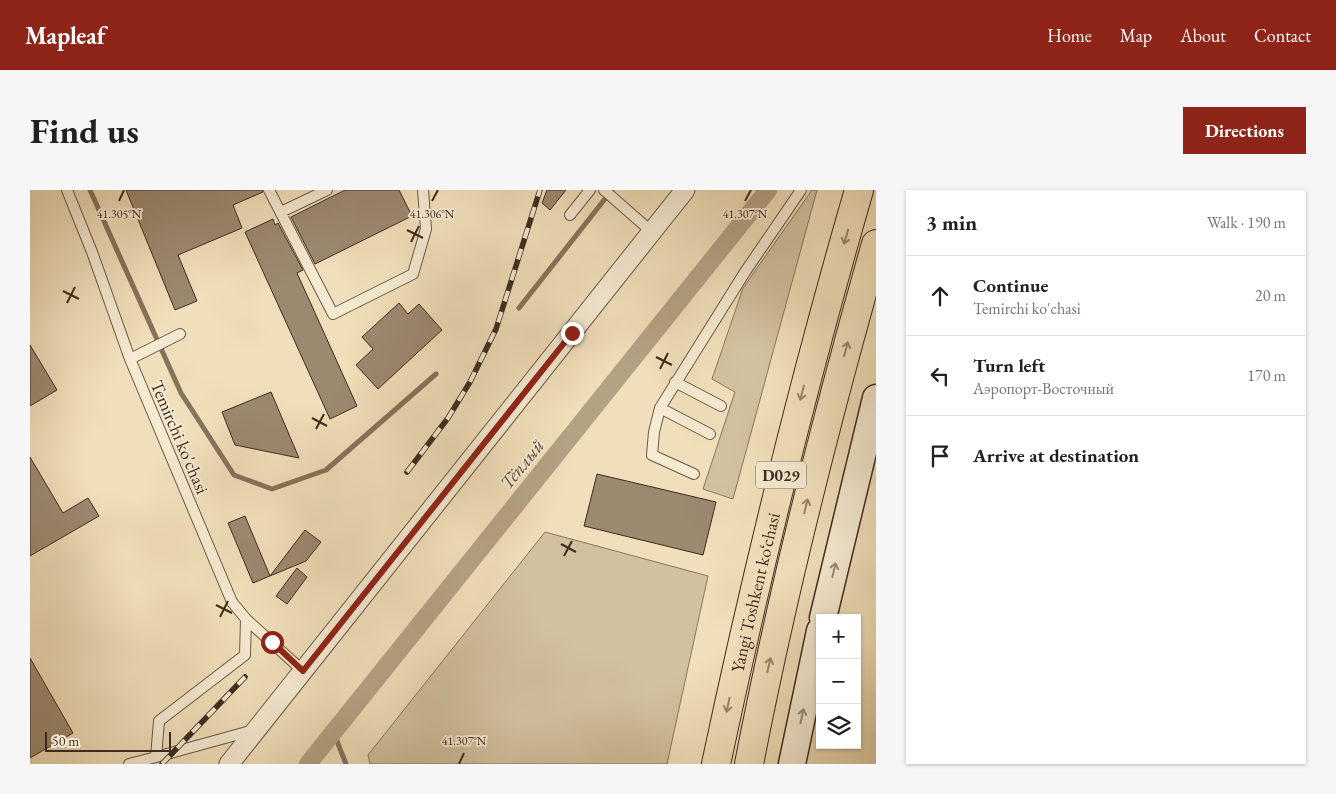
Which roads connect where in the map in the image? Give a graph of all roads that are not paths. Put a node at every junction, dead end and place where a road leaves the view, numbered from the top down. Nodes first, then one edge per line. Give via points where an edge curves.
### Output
1 (67, 190) edge
2 (269, 190) edge
3 (327, 190) edge
4 (423, 190) edge
5 (590, 190) edge
6 (604, 190) edge
7 (685, 190) edge
8 (801, 190) edge
9 (859, 190) edge
10 (281, 212) junction
11 (570, 215) dead end
12 (652, 232) junction
13 (876, 244) edge
14 (180, 334) dead end
15 (130, 359) junction
16 (675, 382) junction
17 (876, 398) edge
18 (721, 406) dead end
19 (660, 408) junction
20 (710, 434) dead end
21 (694, 474) dead end
22 (824, 614) edge
23 (246, 619) junction
24 (816, 650) edge
25 (303, 671) junction
26 (257, 729) junction
27 (156, 757) junction
28 (129, 764) edge
29 (230, 764) edge
30 (716, 764) edge
31 (749, 764) edge
32 (792, 764) edge

1 - 15 lane, Temirchi ko'chasi
2 - 10 lane
3 - 10 lane
4 - 10 lane via 426,229 413,274 333,314
5 - 11 lane
6 - 12 lane
7 - 12 street
8 - 16 lane via 744,272
9 -> 30 highway, Yangi Toshkent ko‘chasi / D029 via 788,448
12 - 25 street
31 -> 13 highway, Yangi Toshkent ko‘chasi / D029 via 816,463
14 - 15 lane
15 - 23 lane, Temirchi ko'chasi via 232,602
16 - 18 lane
16 - 19 lane
22 -> 17 main road
19 - 20 lane
19 - 21 lane via 652,455
23 - 25 lane, Temirchi ko'chasi
23 - 27 lane via 245,655 159,721
32 -> 24 main road
25 - 26 street
26 - 27 lane
26 - 29 street
27 - 28 lane

